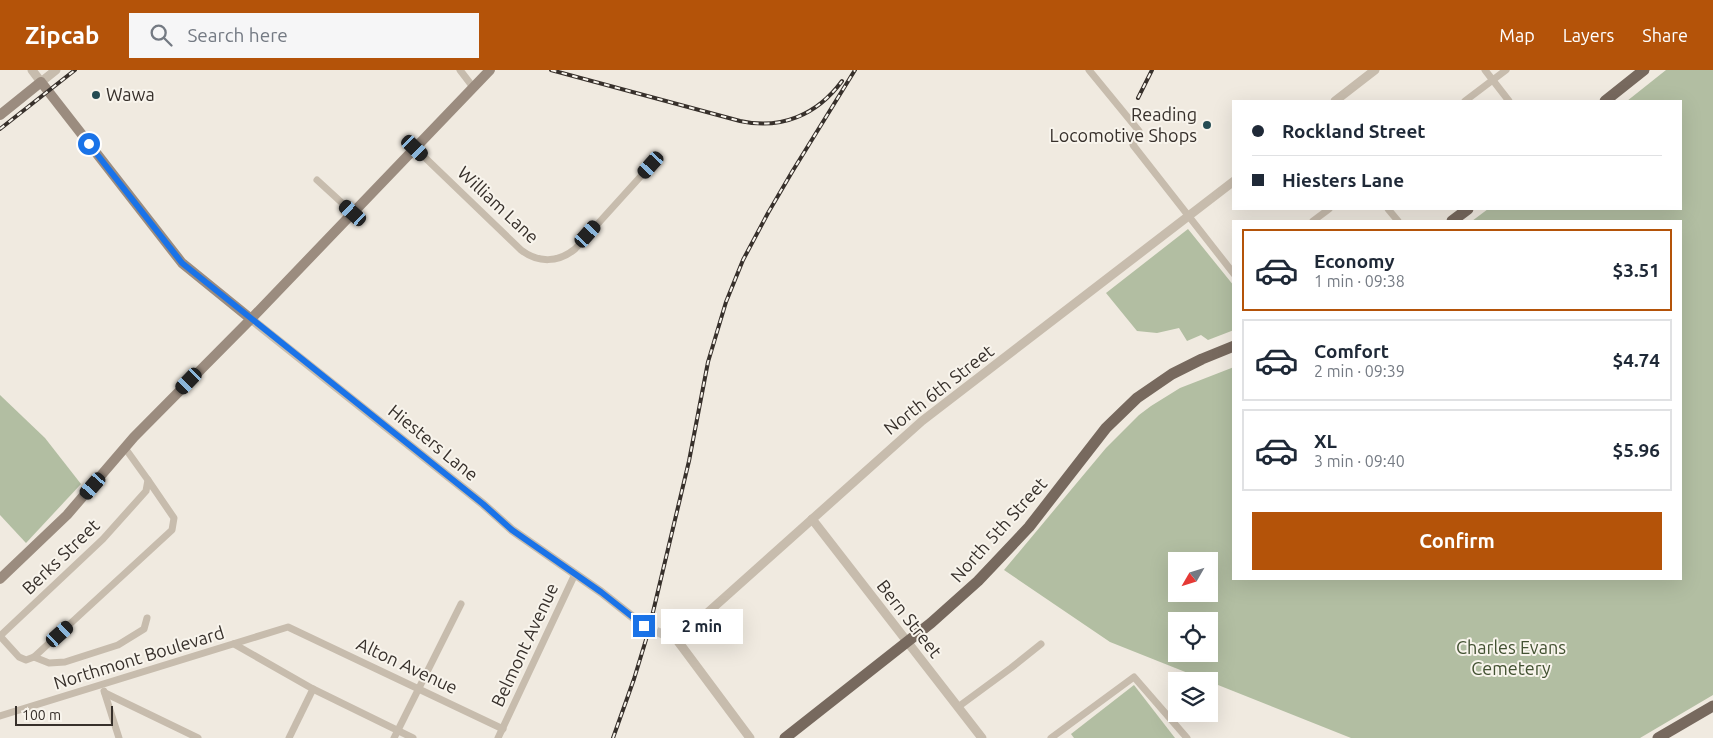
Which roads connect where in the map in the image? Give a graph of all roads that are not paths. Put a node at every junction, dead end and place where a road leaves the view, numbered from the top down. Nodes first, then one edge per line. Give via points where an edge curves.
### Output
1 (32, 70) edge
2 (56, 70) edge
3 (460, 70) edge
4 (490, 70) edge
5 (1090, 70) edge
6 (1375, 70) edge
7 (1485, 70) edge
8 (1506, 70) edge
9 (1644, 70) edge
10 (1493, 80) junction
11 (42, 82) junction
12 (473, 87) junction
13 (1336, 100) edge
14 (1467, 100) edge
15 (1509, 100) edge
16 (1606, 100) edge
17 (0, 115) edge
18 (415, 148) junction
19 (651, 165) dead end
20 (317, 180) dead end
21 (1232, 182) edge
22 (1328, 210) edge
23 (1389, 210) edge
24 (1467, 210) edge
25 (353, 213) junction
26 (1188, 216) junction
27 (1314, 220) edge
28 (1397, 220) edge
29 (1453, 220) edge
30 (1232, 271) edge
31 (251, 319) junction
32 (1232, 347) edge
33 (125, 448) junction
34 (148, 480) junction
35 (812, 519) junction
36 (574, 574) junction
37 (0, 579) edge
38 (461, 604) dead end
39 (146, 618) dead end
40 (644, 626) tunnel mouth
41 (288, 628) joint
42 (0, 636) edge
43 (907, 642) junction
44 (234, 644) junction
45 (1041, 644) dead end
46 (34, 657) junction
47 (102, 686) junction
48 (418, 688) junction
49 (312, 689) junction
50 (105, 693) junction
51 (1713, 706) edge
52 (958, 707) junction
53 (0, 716) edge
54 (503, 728) junction
55 (397, 730) junction
56 (119, 738) edge
57 (198, 738) edge
58 (289, 738) edge
59 (394, 738) edge
60 (413, 738) edge
61 (498, 738) edge
62 (750, 738) edge
63 (785, 738) edge
64 (982, 738) edge
65 (1050, 738) edge
66 (1186, 738) edge
67 (1658, 738) edge

1 - 11 street
2 - 11 street
3 - 12 street
4 - 12 main road
5 - 26 street via 1139,131 1133,145
6 - 13 street
7 - 10 street
8 - 10 street
9 - 16 main road
10 - 14 street
10 - 15 street
11 - 17 main road
11 - 31 main road via 182,263
12 - 18 main road
18 - 19 street, William Lane via 521,250 545,261 564,256 574,249
18 - 25 main road
20 - 25 street
21 - 26 street, North 6th Street
22 - 27 street
23 - 28 street
24 - 29 main road
25 - 31 main road
26 - 30 street
26 - 35 street, North 6th Street via 922,421
31 - 33 main road
31 - 36 street, Hiesters Lane via 512,530
32 - 43 main road, North 5th Street via 1172,374 1122,412 1008,551
33 - 34 street
33 - 37 main road via 67,515
34 - 42 street, Berks Street via 146,491 103,539
34 - 46 street via 174,518 172,530
35 - 43 street, Bern Street
35 - 62 street, North 6th Street via 677,640
36 - 40 street, Hiesters Lane
36 - 54 street, Belmont Avenue
38 - 48 street
39 - 46 street via 144,628 118,645 64,662 49,663
41 - 44 street, Northmont Boulevard
41 - 48 street, Alton Avenue
42 - 46 street via 19,657 26,660
43 - 52 street, Bern Street
43 - 63 main road, North 5th Street
44 - 47 street, Northmont Boulevard
44 - 49 street
45 - 52 street
47 - 50 street
47 - 53 street, Northmont Boulevard
48 - 54 street, Alton Avenue
48 - 55 street
49 - 55 street
49 - 58 street
50 - 56 street
50 - 57 street
51 - 67 main road
52 - 64 street, Bern Street
54 - 61 street
55 - 59 street
55 - 60 street
65 - 66 street via 1134,677

